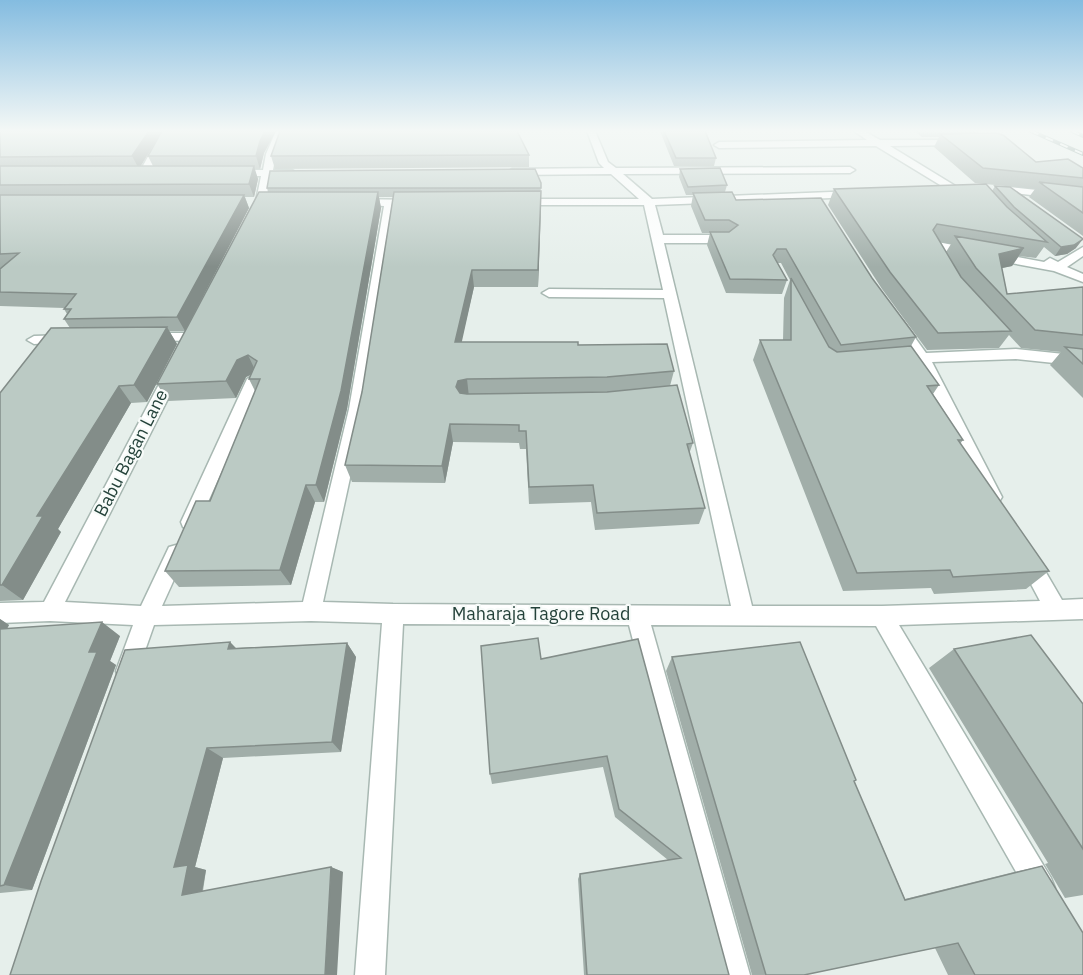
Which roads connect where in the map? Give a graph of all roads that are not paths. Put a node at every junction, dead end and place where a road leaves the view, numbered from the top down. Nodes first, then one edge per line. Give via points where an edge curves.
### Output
1 (266, 176) edge
2 (619, 176) edge
3 (940, 176) edge
4 (933, 191) edge
5 (874, 193) edge
6 (1083, 198) edge
7 (343, 202) edge
8 (508, 202) edge
9 (649, 202) junction
10 (390, 203) junction
11 (425, 203) edge
12 (1026, 203) edge
13 (245, 232) edge
14 (658, 239) junction
15 (726, 239) edge
16 (1081, 246) edge
17 (1042, 255) edge
18 (943, 263) edge
19 (1057, 268) junction
20 (1083, 278) edge
21 (549, 293) dead end
22 (670, 294) junction
23 (887, 309) edge
24 (135, 338) edge
25 (1001, 338) edge
26 (79, 339) edge
27 (34, 340) dead end
28 (1016, 354) junction
29 (921, 357) junction
30 (898, 359) edge
31 (1083, 361) edge
32 (255, 379) edge
33 (694, 393) junction
34 (671, 396) edge
35 (1004, 517) edge
36 (1016, 538) edge
37 (1083, 609) edge
38 (50, 611) junction
39 (311, 611) junction
40 (1057, 611) junction
41 (0, 613) edge
42 (393, 614) junction
43 (637, 614) junction
44 (147, 616) junction
45 (744, 616) junction
46 (882, 616) junction
47 (119, 694) edge
48 (1053, 909) edge
49 (370, 975) edge
50 (735, 975) edge

1 - 13 street via 261,201
2 - 9 street
3 - 4 street via 962,189
5 - 9 street via 817,200
6 - 12 street via 1004,190
7 - 10 street
8 - 9 street
9 - 14 street
10 - 11 street
10 - 39 street via 357,409
14 - 15 street
14 - 22 street
16 - 19 street
17 - 19 street
18 - 19 street via 932,245
19 - 20 street
21 - 22 street
22 - 33 street via 677,348
23 - 29 street
24 - 38 street, Babu Bagan Lane via 194,331
25 - 28 street
26 - 27 street
28 - 29 street
28 - 31 street
29 - 30 street
29 - 35 street
32 - 44 street
33 - 34 street
33 - 45 street
36 - 40 street
37 - 40 street, Maharaja Tagore Road
38 - 41 street, Maharaja Tagore Road
38 - 44 street, Maharaja Tagore Road
39 - 42 street, Maharaja Tagore Road
39 - 44 street, Maharaja Tagore Road
40 - 46 street, Maharaja Tagore Road
42 - 43 street, Maharaja Tagore Road
42 - 49 street
43 - 45 street, Maharaja Tagore Road
43 - 50 street
44 - 47 street
45 - 46 street, Maharaja Tagore Road
46 - 48 street

